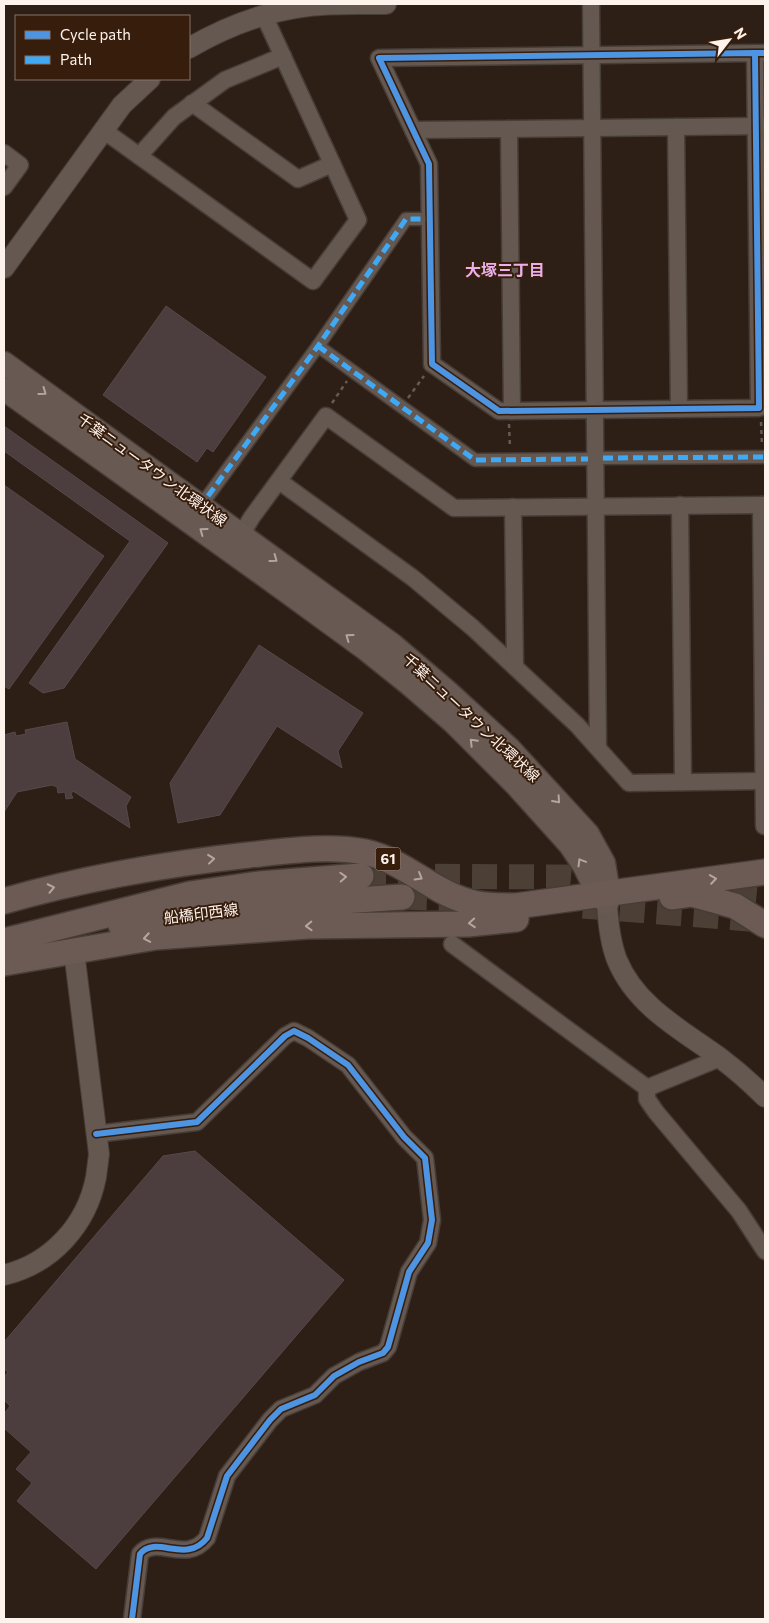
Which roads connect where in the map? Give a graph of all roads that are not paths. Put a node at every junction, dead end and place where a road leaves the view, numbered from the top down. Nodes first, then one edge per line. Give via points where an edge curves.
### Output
1 (386, 4) edge
2 (591, 4) edge
3 (263, 16) junction
4 (190, 47) edge
5 (760, 53) edge
6 (591, 55) junction
7 (283, 56) junction
8 (149, 80) edge
9 (192, 103) junction
10 (761, 126) edge
11 (676, 127) junction
12 (592, 128) junction
13 (509, 129) junction
14 (102, 130) junction
15 (413, 130) junction
16 (4, 153) edge
17 (139, 156) junction
18 (332, 164) junction
19 (4, 187) edge
20 (430, 218) junction
21 (4, 268) edge
22 (762, 343) edge
23 (318, 346) junction
24 (4, 363) edge
25 (4, 389) edge
26 (762, 408) edge
27 (679, 409) junction
28 (595, 410) junction
29 (511, 411) junction
30 (764, 456) edge
31 (588, 458) dead end
32 (603, 458) dead end
33 (279, 481) junction
34 (208, 496) dead end
35 (680, 505) junction
36 (763, 505) edge
37 (596, 506) junction
38 (513, 507) junction
39 (233, 537) junction
40 (515, 667) junction
41 (598, 748) junction
42 (764, 781) edge
43 (683, 782) junction
44 (765, 826) edge
45 (765, 872) edge
46 (360, 876) tunnel mouth
47 (402, 897) tunnel mouth
48 (605, 897) junction
49 (4, 901) edge
50 (765, 925) edge
51 (4, 941) edge
52 (452, 944) dead end
53 (4, 949) edge
54 (74, 951) junction
55 (4, 964) edge
56 (720, 1058) junction
57 (647, 1088) junction
58 (765, 1097) edge
59 (96, 1134) junction
60 (765, 1250) edge
61 (4, 1275) edge
62 (132, 1619) edge

1 - 3 street via 310,6
2 - 6 street
3 - 4 street
3 - 7 street
5 - 6 street
5 - 10 street
6 - 12 street
6 - 15 street via 379,58
7 - 9 street via 225,80
7 - 18 street
8 - 14 street via 122,104
9 - 17 street via 174,117
9 - 18 street via 298,179
10 - 11 street
10 - 22 street
11 - 12 street
11 - 27 street
12 - 13 street
12 - 28 street
13 - 15 street
13 - 29 street
14 - 17 street
14 - 21 street
15 - 20 street via 429,164
16 - 19 street via 20,165
17 - 18 street via 313,281 358,220
20 - 23 street via 406,219
20 - 29 street via 432,364 499,411
22 - 26 street
23 - 31 street via 475,460
23 - 34 street
24 -> 39 main road, 千葉ニュータウン北環状線
39 -> 25 main road, 千葉ニュータウン北環状線
26 - 27 street
27 - 28 street
28 - 29 street
28 - 37 street
30 - 32 street
33 - 38 street via 326,416 454,508
33 - 39 street
33 - 40 street via 413,578
35 - 36 street
35 - 37 street
35 - 43 street
36 - 42 street
37 - 38 street
37 - 41 street
38 - 40 street
39 - 48 main road, 千葉ニュータウン北環状線 via 453,722 570,845
40 - 41 street
41 - 43 street via 629,783
42 - 43 street
42 - 44 street
48 -> 45 main road, 61
51 -> 46 main road, 船橋印西線 / 61 via 190,894 259,884
47 - 53 main road, 船橋印西線 via 175,915
49 -> 48 main road, 61 via 122,873 308,848 380,856 445,892 488,905 516,906
48 - 50 main road via 692,894 735,906
48 -> 54 main road, 61 via 540,915 468,924 247,929 156,937
48 - 56 street via 611,943 627,979 639,996
52 - 57 street
54 - 55 main road, 61
54 - 59 street
56 - 57 street
56 - 58 street
57 - 60 street via 647,1099 656,1112 739,1211
59 - 61 street via 96,1178 87,1206 70,1235 47,1256
59 - 62 street via 197,1122 294,1031 348,1065 425,1158 432,1220 428,1243 409,1272 388,1347 383,1353 334,1376 315,1395 280,1409 227,1476 207,1538 202,1544 194,1550 144,1549 140,1554

